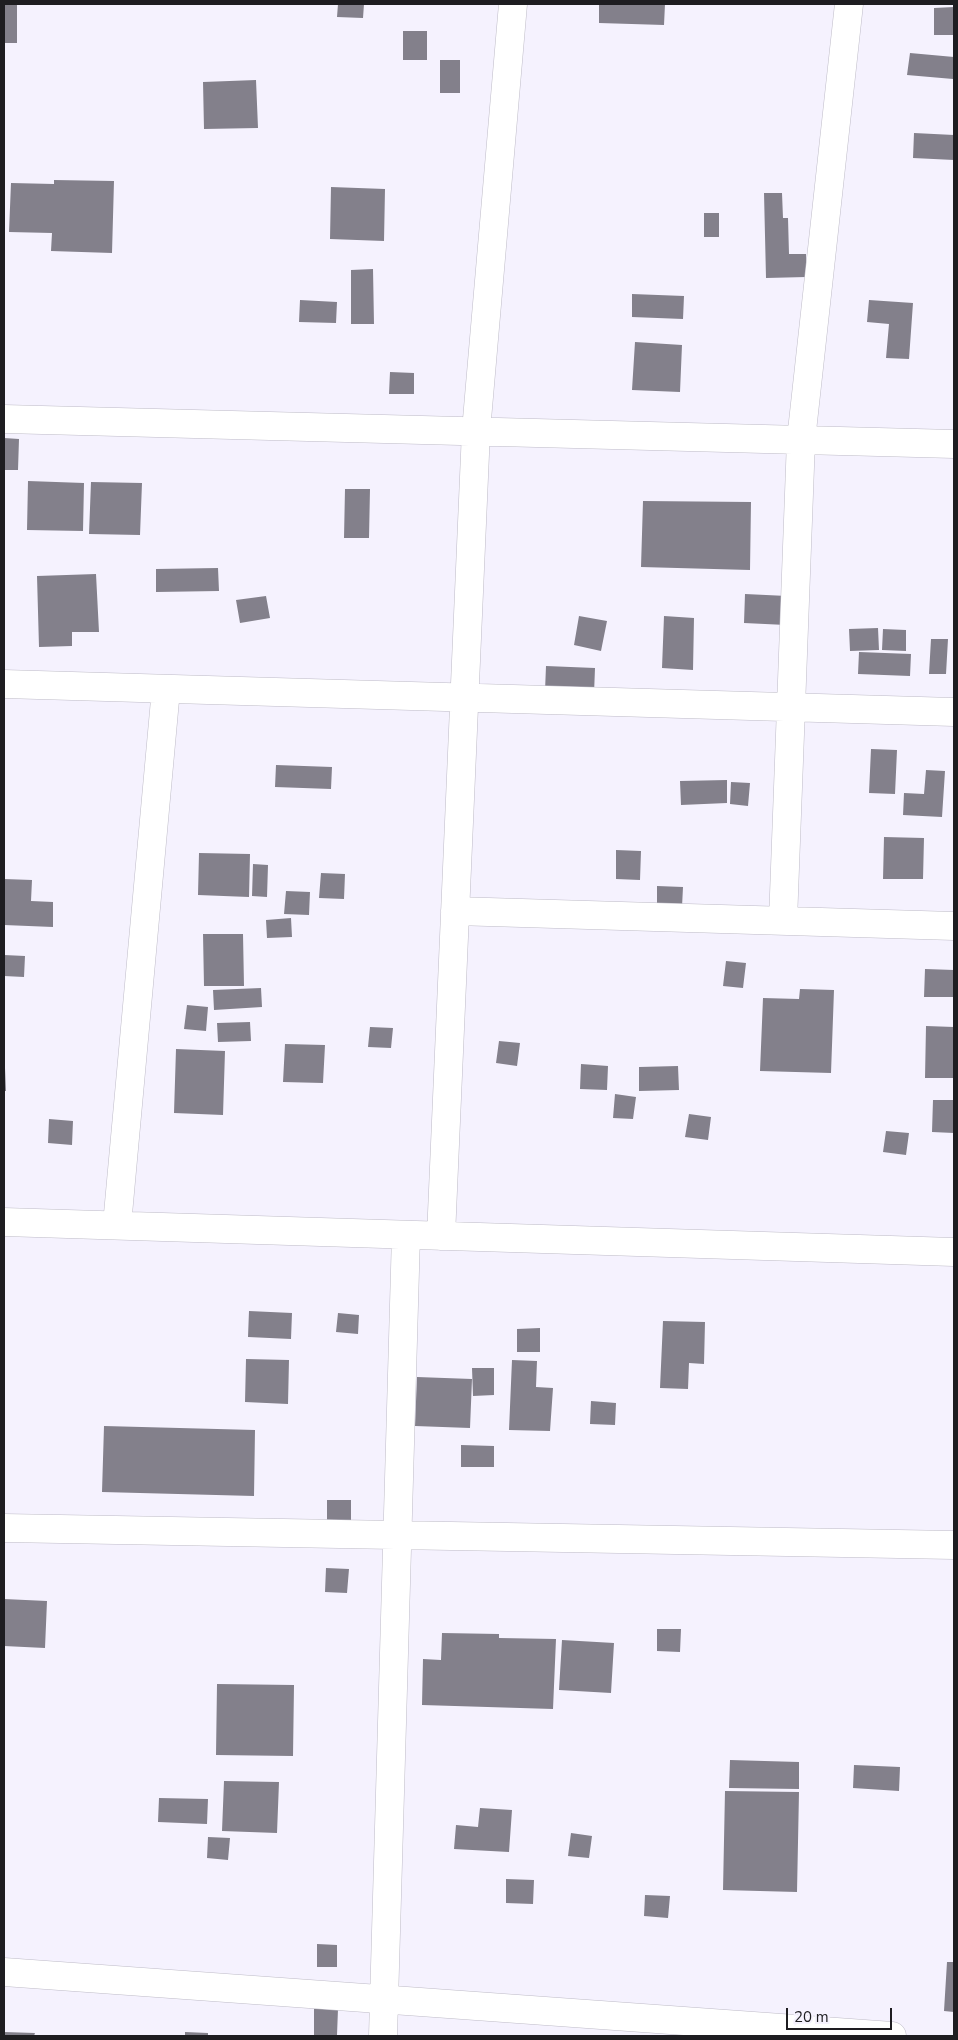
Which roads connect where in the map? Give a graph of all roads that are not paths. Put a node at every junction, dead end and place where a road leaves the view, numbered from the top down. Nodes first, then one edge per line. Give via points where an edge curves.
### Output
1 (513, 4) edge
2 (848, 4) edge
3 (4, 419) edge
4 (476, 432) junction
5 (801, 440) junction
6 (954, 444) edge
7 (4, 684) edge
8 (166, 689) junction
9 (464, 698) junction
10 (791, 707) junction
11 (954, 712) edge
12 (455, 911) junction
13 (783, 921) junction
14 (954, 926) edge
15 (4, 1222) edge
16 (117, 1225) junction
17 (406, 1234) junction
18 (441, 1236) junction
19 (954, 1252) edge
20 (4, 1528) edge
21 (397, 1535) junction
22 (954, 1545) edge
23 (4, 1972) edge
24 (384, 1999) junction
25 (706, 2030) edge
26 (383, 2036) edge
27 (892, 2036) edge

1 - 4 street
2 - 5 street
3 - 4 street
4 - 5 street
4 - 9 street
5 - 6 street
5 - 10 street
7 - 8 street
8 - 9 street
8 - 16 street
9 - 10 street
9 - 12 street
10 - 11 street
10 - 13 street
12 - 13 street
12 - 18 street
13 - 14 street
15 - 16 street
16 - 17 street
17 - 18 street
17 - 21 street
18 - 19 street
20 - 21 street
21 - 22 street
21 - 24 street
23 - 24 street
24 - 25 street
24 - 26 street
25 - 27 street

